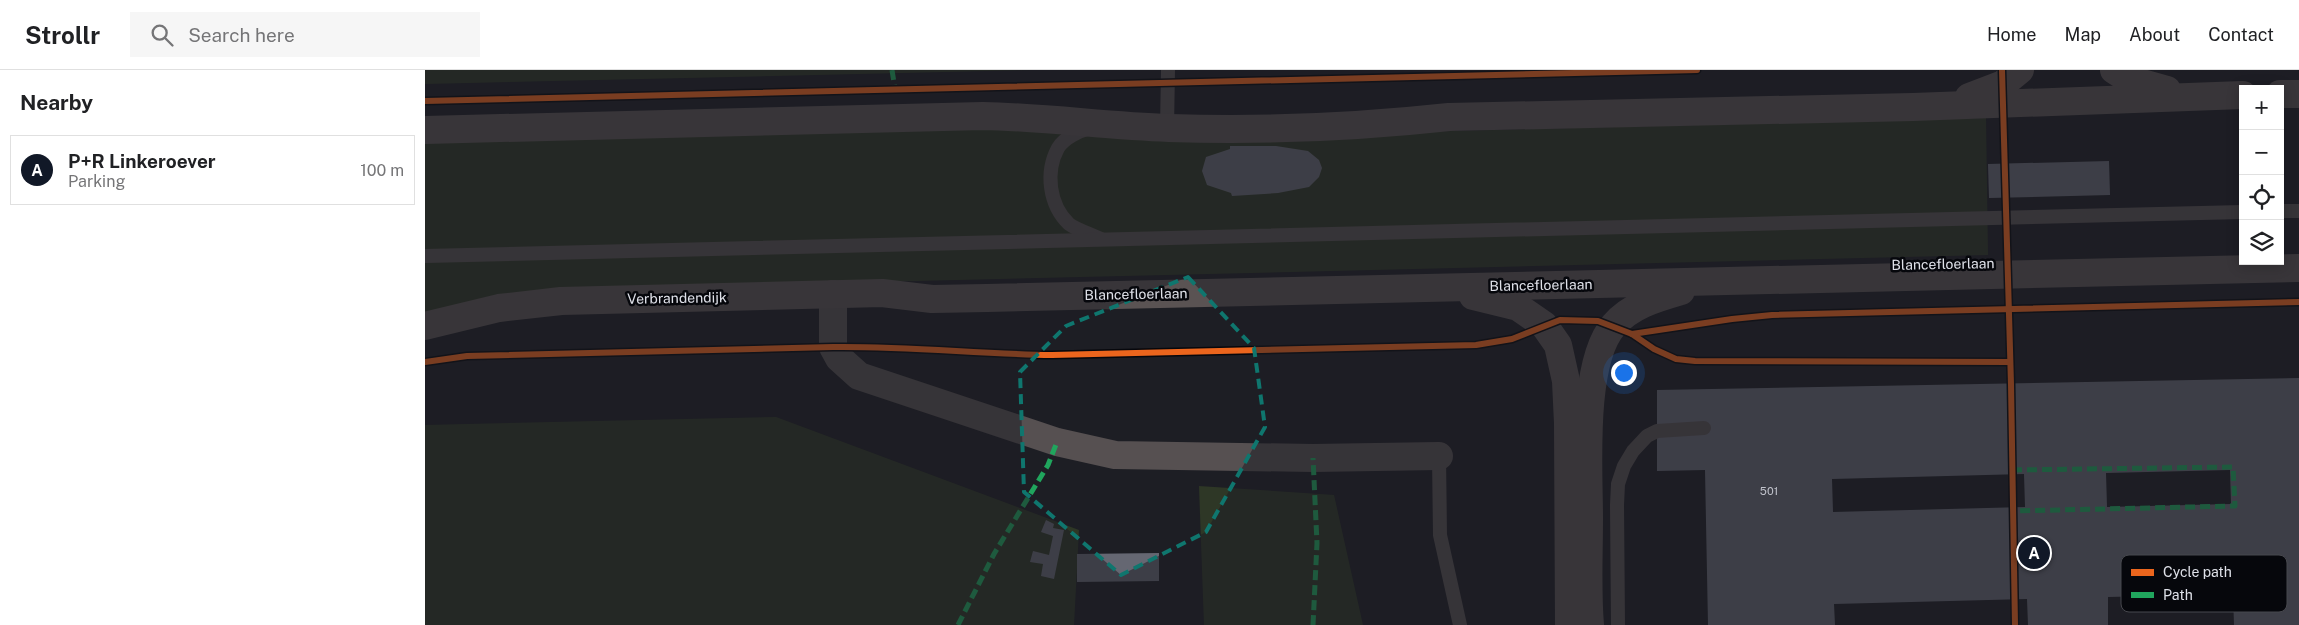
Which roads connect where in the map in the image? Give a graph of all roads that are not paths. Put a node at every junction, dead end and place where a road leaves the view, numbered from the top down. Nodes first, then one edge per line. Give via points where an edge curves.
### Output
1 (1168, 70) edge
2 (2020, 70) edge
3 (2115, 70) edge
4 (2284, 94) edge
5 (2299, 94) edge
6 (2213, 96) junction
7 (2239, 96) edge
8 (1913, 107) junction
9 (1107, 123) junction
10 (1167, 128) junction
11 (425, 130) edge
12 (2299, 211) edge
13 (2239, 212) edge
14 (2284, 212) edge
15 (1104, 240) junction
16 (425, 256) edge
17 (2299, 268) edge
18 (1709, 283) junction
19 (1435, 286) junction
20 (833, 294) junction
21 (932, 298) joint
22 (425, 326) edge
23 (1704, 428) dead end
24 (1439, 456) joint
25 (1460, 625) edge
26 (1569, 625) edge
27 (1590, 625) edge
28 (1618, 625) edge

1 - 10 lane
2 - 8 main road via 2003,84 1972,97
3 - 6 main road via 2128,79 2160,88
4 - 5 main road
6 - 7 main road
6 - 8 main road
8 - 10 main road via 1449,117 1388,123
9 - 10 main road
9 - 11 main road via 1023,117
9 - 15 lane via 1077,132 1059,147 1050,169 1051,192 1060,212 1070,225
12 - 14 lane
13 - 15 lane
15 - 16 lane
17 - 18 main road, Blancefloerlaan
18 - 19 main road, Blancefloerlaan
18 - 27 main road via 1648,301 1628,313 1613,325 1599,352 1590,425
19 - 21 main road, Blancefloerlaan
19 - 26 main road via 1518,307 1544,325 1558,345 1566,380 1568,423
20 - 21 main road, Verbrandendijk
20 - 22 main road, Verbrandendijk via 561,301 499,308
20 - 24 street via 833,347 839,358 859,376 1057,442 1115,456
23 - 28 lane via 1657,431 1647,436 1624,466 1618,484 1617,505
24 - 25 lane via 1440,535

